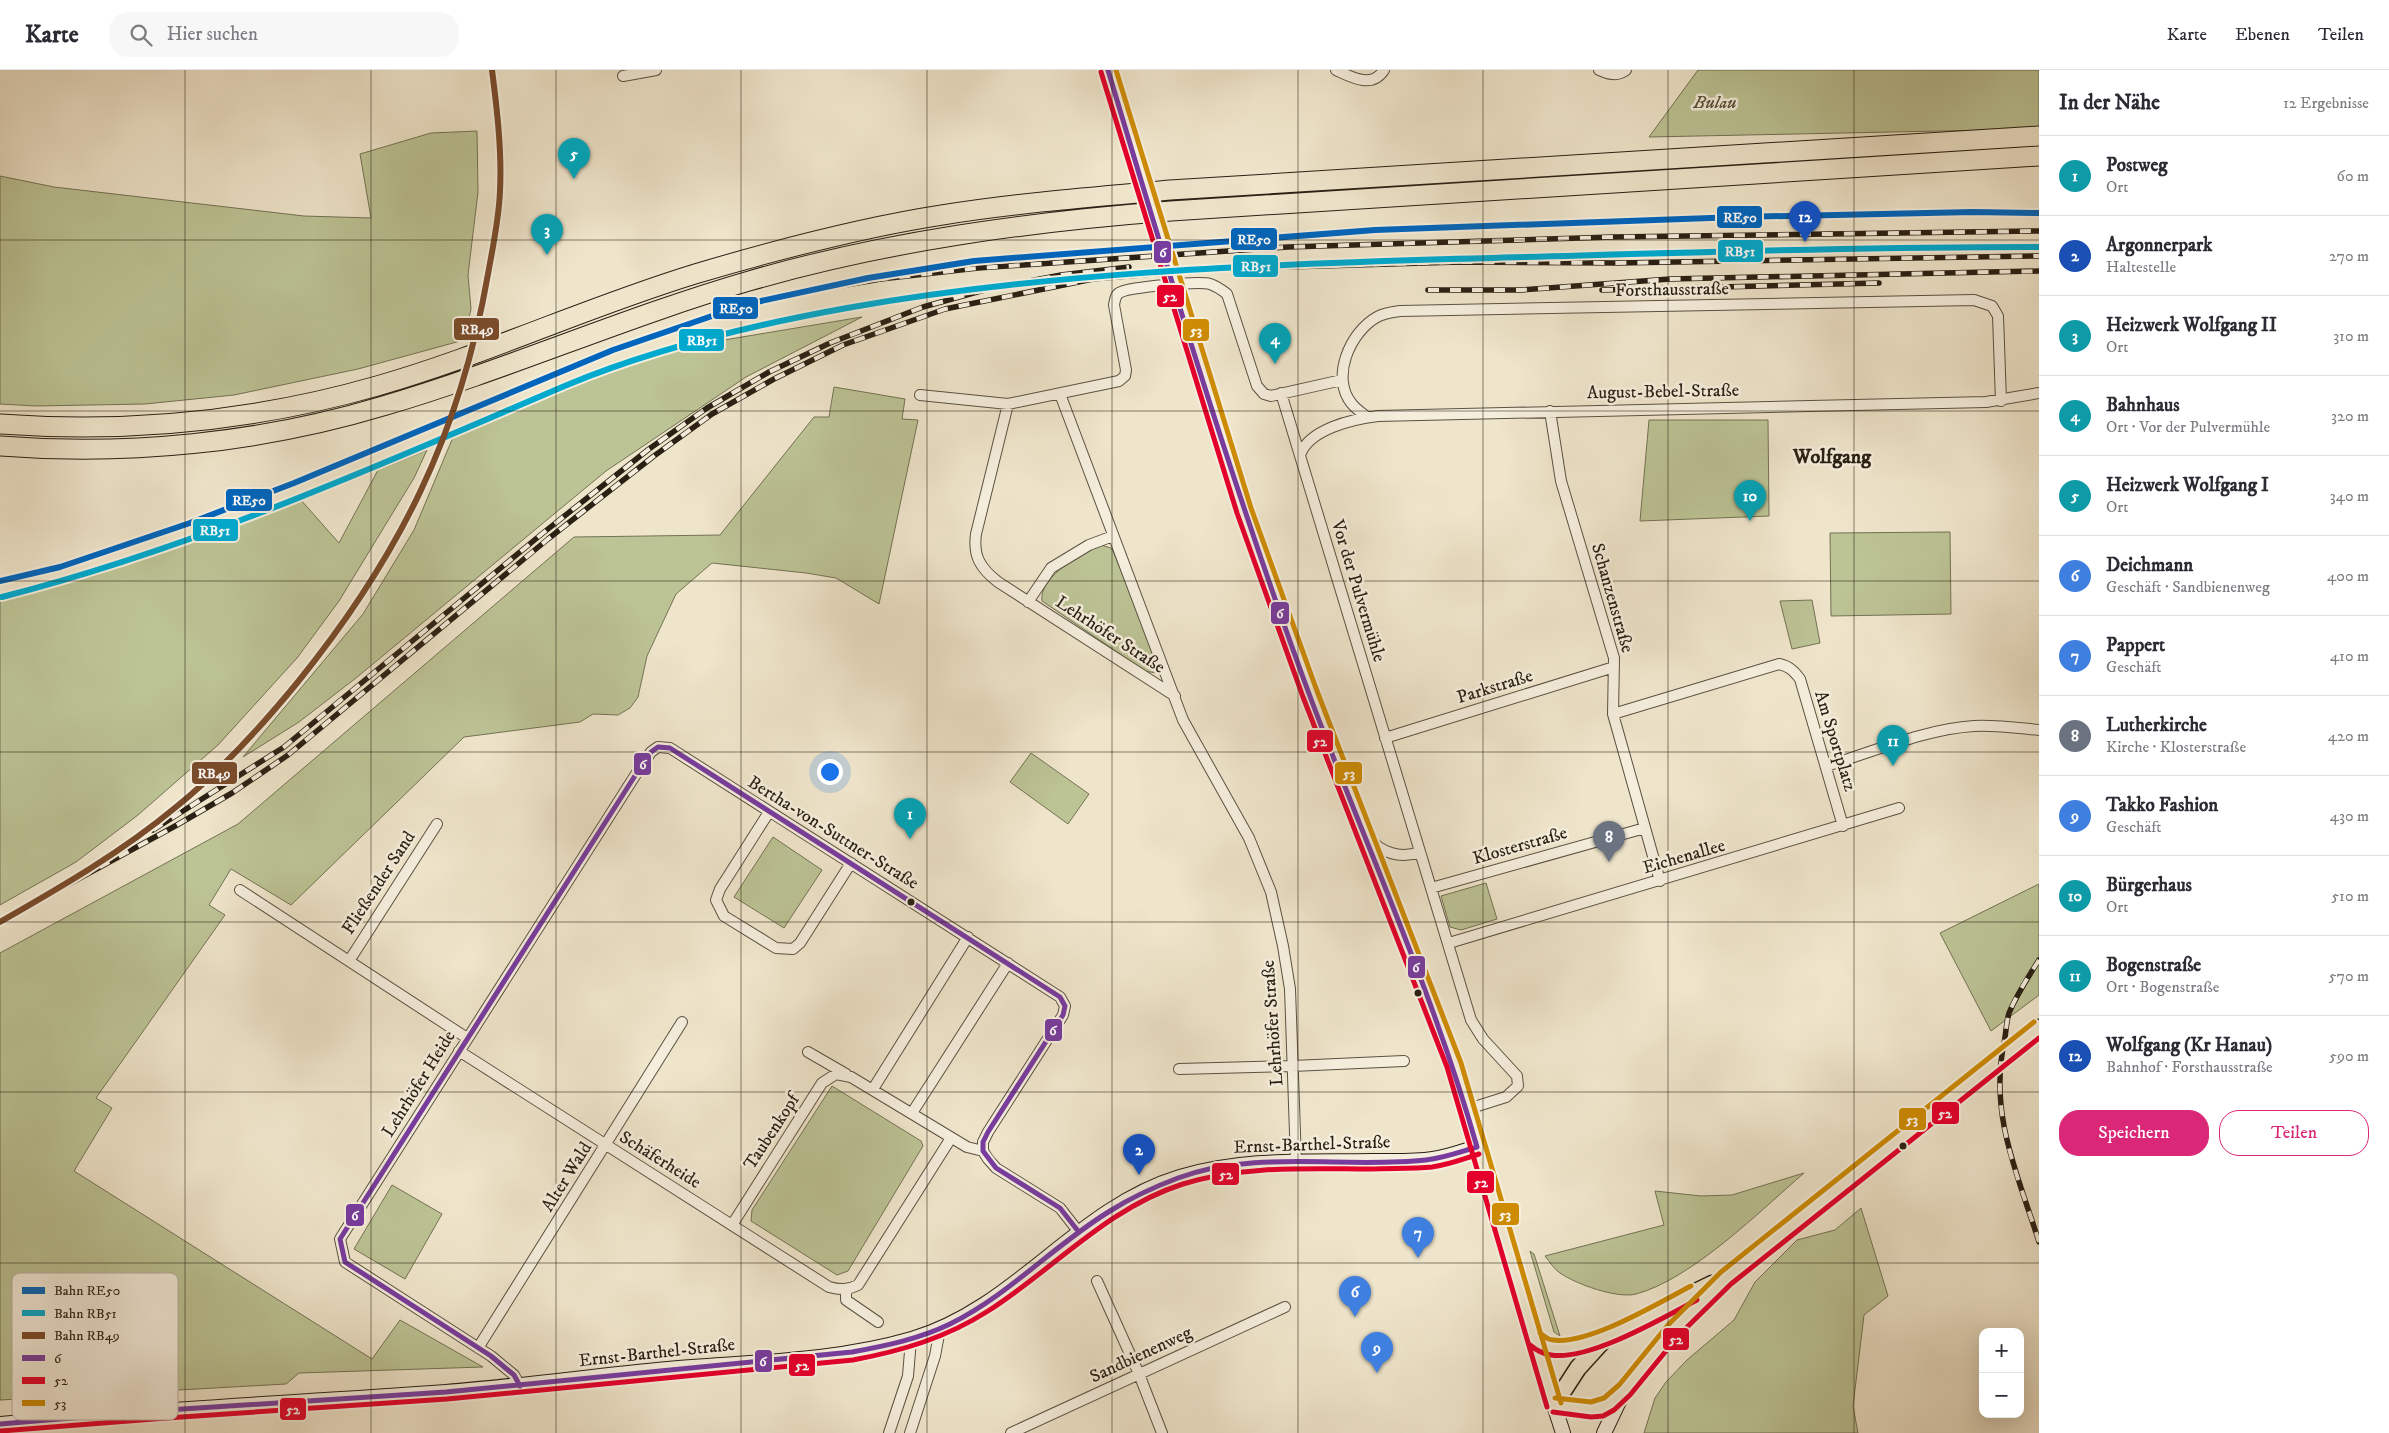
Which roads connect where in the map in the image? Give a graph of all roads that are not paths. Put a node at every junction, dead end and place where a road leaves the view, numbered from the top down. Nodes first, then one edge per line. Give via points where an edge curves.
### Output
1 (656, 70) edge
2 (1108, 70) edge
3 (1336, 70) edge
4 (1384, 70) edge
5 (1598, 70) edge
6 (1626, 70) edge
7 (623, 76) dead end
8 (2039, 136) edge
9 (2039, 156) edge
10 (1342, 380) junction
11 (1281, 393) junction
12 (2039, 393) edge
13 (1060, 394) junction
14 (920, 396) dead end
15 (2001, 401) junction
16 (1008, 404) junction
17 (1550, 411) junction
18 (1366, 417) junction
19 (0, 424) edge
20 (0, 446) edge
21 (1300, 455) junction
22 (1113, 536) junction
23 (1028, 602) junction
24 (1614, 667) junction
25 (1175, 696) junction
26 (1613, 714) junction
27 (2039, 730) edge
28 (1385, 738) junction
29 (658, 747) joint
30 (1826, 766) junction
31 (1899, 808) dead end
32 (769, 812) junction
33 (438, 824) dead end
34 (1843, 826) junction
35 (1645, 828) junction
36 (1365, 834) junction
37 (1420, 852) junction
38 (851, 863) junction
39 (1660, 881) junction
40 (1431, 888) junction
41 (240, 890) dead end
42 (968, 937) junction
43 (1449, 943) junction
44 (349, 961) junction
45 (1008, 963) junction
46 (682, 1022) dead end
47 (2039, 1028) edge
48 (468, 1038) junction
49 (459, 1051) junction
50 (808, 1052) dead end
51 (1404, 1060) dead end
52 (1292, 1066) junction
53 (1178, 1069) dead end
54 (851, 1077) junction
55 (874, 1089) junction
56 (1468, 1109) junction
57 (912, 1113) junction
58 (951, 1138) junction
59 (606, 1145) junction
60 (1477, 1147) junction
61 (983, 1151) junction
62 (1296, 1162) junction
63 (732, 1224) junction
64 (1078, 1231) junction
65 (1726, 1278) junction
66 (1097, 1281) dead end
67 (846, 1289) junction
68 (1285, 1308) dead end
69 (878, 1322) dead end
70 (940, 1329) junction
71 (1608, 1335) junction
72 (910, 1339) junction
73 (1535, 1340) junction
74 (478, 1348) junction
75 (1139, 1374) junction
76 (520, 1386) junction
77 (1624, 1390) junction
78 (1554, 1405) junction
79 (178, 1411) edge
80 (55, 1420) edge
81 (0, 1424) edge
82 (889, 1433) edge
83 (910, 1433) edge
84 (1011, 1433) edge
85 (1162, 1433) edge
86 (1563, 1433) edge
87 (1604, 1433) edge

1 - 7 street
2 - 36 main road, bridge via 1244,510 1310,694
3 - 4 street via 1361,80 1379,76
5 - 6 street via 1608,74
8 - 19 highway via 1170,190 1002,206 910,221 774,252 673,282 410,376 324,399 180,423 80,428
9 - 20 highway via 1171,210 970,232 888,247 750,280 676,303 433,391 312,424 164,446 80,449
10 - 11 street
10 - 15 street, Forsthausstraße via 1348,351 1358,334 1379,316 1394,312 1974,300 1992,306 1998,316
10 - 18 street via 1351,404
11 - 13 street via 1268,396 1257,386 1227,294 1210,284 1194,284 1121,292 1116,296 1114,305 1126,365 1125,376 1119,381
11 - 21 street, Vor der Pulvermühle
12 - 15 street, August-Bebel-Straße
13 - 16 street
13 - 22 street, Lehrhöfer Straße
14 - 16 street
15 - 17 street, August-Bebel-Straße
16 - 23 street, Lehrhöfer Straße via 976,534 975,551 986,573
17 - 18 street, August-Bebel-Straße
17 - 24 street, Schanzenstraße via 1560,481 1614,658
18 - 21 street, August-Bebel-Straße via 1314,435 1305,443
21 - 28 street, Vor der Pulvermühle
22 - 23 street, Lehrhöfer Straße via 1090,545 1051,568
22 - 25 street, Lehrhöfer Straße
23 - 25 street, Lehrhöfer Straße
24 - 26 street, Schanzenstraße
24 - 28 street, Parkstraße
25 - 52 street, Lehrhöfer Straße via 1190,734 1248,838 1270,892 1288,975
26 - 30 street, Am Sportplatz via 1779,664 1790,668 1800,679
26 - 35 street, Schanzenstraße
27 - 30 street via 1963,727 1936,732
28 - 37 street, Vor der Pulvermühle
29 - 32 street, Bertha-von-Suttner-Straße via 670,748
29 - 48 street, Lehrhöfer Heide via 638,771
30 - 34 street, Am Sportplatz
31 - 34 street, Eichenallee
32 - 38 street, Bertha-von-Suttner-Straße
32 - 38 street via 720,889 716,900 724,916 776,948 793,949
33 - 44 street, Fließender Sand
34 - 39 street, Eichenallee
35 - 39 street, Schanzenstraße
35 - 40 street, Klosterstraße
36 - 37 street via 1372,842 1395,854 1402,856
36 - 56 main road
37 - 40 street, Vor der Pulvermühle
38 - 42 street, Bertha-von-Suttner-Straße
39 - 43 street, Eichenallee
40 - 43 street, Vor der Pulvermühle
41 - 44 street, Fließender Sand
42 - 45 street, Bertha-von-Suttner-Straße
42 - 55 street
43 - 56 street, Vor der Pulvermühle via 1471,1020 1483,1039 1518,1076 1518,1086 1510,1095
44 - 48 street, Fließender Sand
45 - 57 street
45 - 61 street, Bertha-von-Suttner-Straße via 1060,997 1065,1006 1063,1015 988,1132
46 - 59 street, Alter Wald
47 - 65 main road
48 - 49 street, Lehrhöfer Heide
49 - 59 street, Schäferheide
49 - 74 street, Lehrhöfer Heide via 340,1239 346,1262
50 - 54 street
51 - 52 street
52 - 53 street
52 - 62 street, Lehrhöfer Straße
54 - 55 street
54 - 63 street, Taubenkopf via 836,1074 822,1083
55 - 57 street
56 - 60 main road
57 - 58 street
58 - 61 street via 968,1148
58 - 67 street via 858,1285
59 - 63 street, Schäferheide
59 - 74 street, Alter Wald
60 - 62 street, Ernst-Barthel-Straße via 1431,1159
60 - 73 main road
61 - 64 street via 996,1168 1060,1208
62 - 64 street, Ernst-Barthel-Straße via 1221,1167 1180,1177 1139,1194
63 - 67 street, Schäferheide via 829,1287
64 - 70 street, Ernst-Barthel-Straße via 1014,1285 978,1310
65 - 71 main road
65 - 77 main road via 1673,1330
66 - 75 street
67 - 69 street via 846,1300
68 - 75 street, Sandbienenweg
70 - 72 street, Ernst-Barthel-Straße
70 - 83 street via 935,1356
71 - 73 main road via 1566,1348 1550,1347
71 - 78 main road via 1578,1368
72 - 76 street, Ernst-Barthel-Straße via 871,1348 776,1361 667,1369
72 - 82 street via 908,1376
73 - 78 main road
74 - 76 street, Lehrhöfer Heide via 514,1375
75 - 84 street, Sandbienenweg
75 - 85 street
76 - 79 street, Ernst-Barthel-Straße
77 - 78 main road via 1601,1409
77 - 87 street
78 - 86 street
80 - 81 street, Ernst-Barthel-Straße

